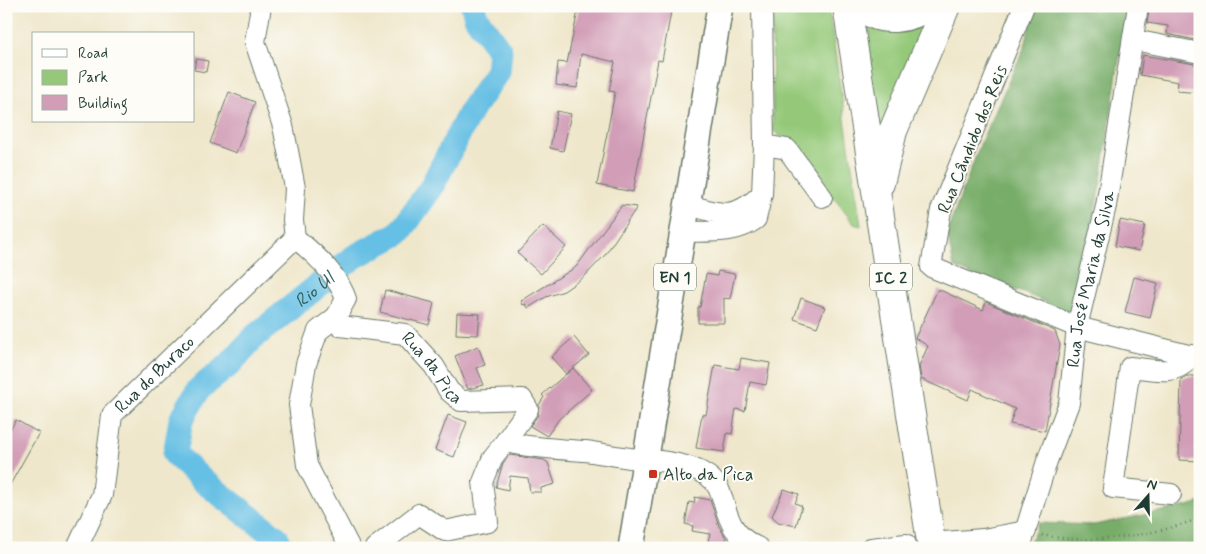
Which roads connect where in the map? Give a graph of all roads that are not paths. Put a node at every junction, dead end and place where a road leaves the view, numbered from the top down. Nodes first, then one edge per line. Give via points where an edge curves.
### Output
1 (261, 6) edge
2 (720, 6) edge
3 (762, 6) edge
4 (837, 6) edge
5 (847, 6) edge
6 (862, 6) edge
7 (928, 6) edge
8 (946, 6) edge
9 (1024, 6) edge
10 (1138, 6) edge
11 (1134, 40) junction
12 (1200, 53) edge
13 (764, 145) junction
14 (762, 194) junction
15 (822, 197) dead end
16 (878, 197) junction
17 (686, 204) junction
18 (682, 232) junction
19 (303, 244) junction
20 (336, 317) junction
21 (1077, 327) junction
22 (1195, 357) edge
23 (505, 442) junction
24 (647, 459) junction
25 (1171, 494) dead end
26 (1023, 539) edge
27 (926, 545) edge
28 (77, 548) edge
29 (350, 548) edge
30 (375, 548) edge
31 (631, 548) edge
32 (759, 548) edge
33 (871, 548) edge

1 - 19 street via 255,42 283,126 295,188 292,220
2 - 17 main road, EN 1
3 - 13 street
4 - 27 highway, IC 2
5 - 16 highway, IC 2
6 - 7 highway via 884,17 897,18 910,16
8 - 16 highway via 893,131
9 - 21 street, Rua Cândido dos Reis via 941,210 931,267
10 - 11 street, Rua José Maria da Silva
11 - 12 street
11 - 21 street, Rua José Maria da Silva via 1106,206
13 - 14 street
13 - 15 street via 786,149
14 - 17 street via 732,214
14 - 18 street via 756,219 744,228
16 - 27 highway, IC 2
17 - 18 main road, EN 1
18 - 24 main road, EN 1
19 - 20 street via 342,288 346,300
19 - 28 street, Rua do Buraco via 112,415 102,495
20 - 23 street, Rua da Pica via 340,326 405,334 434,366 449,391 461,401 522,399 528,409
20 - 29 street via 318,331 306,364 299,405 307,465
21 - 22 street
21 - 26 street, Rua José Maria da Silva via 1068,403
22 - 25 street via 1172,371 1130,367 1113,488
23 - 24 street via 534,448
23 - 30 street via 493,457 483,482 488,522 445,531 419,514
24 - 31 main road, EN 1
24 - 32 street via 706,474 717,488 734,530
26 - 27 street
27 - 33 street

